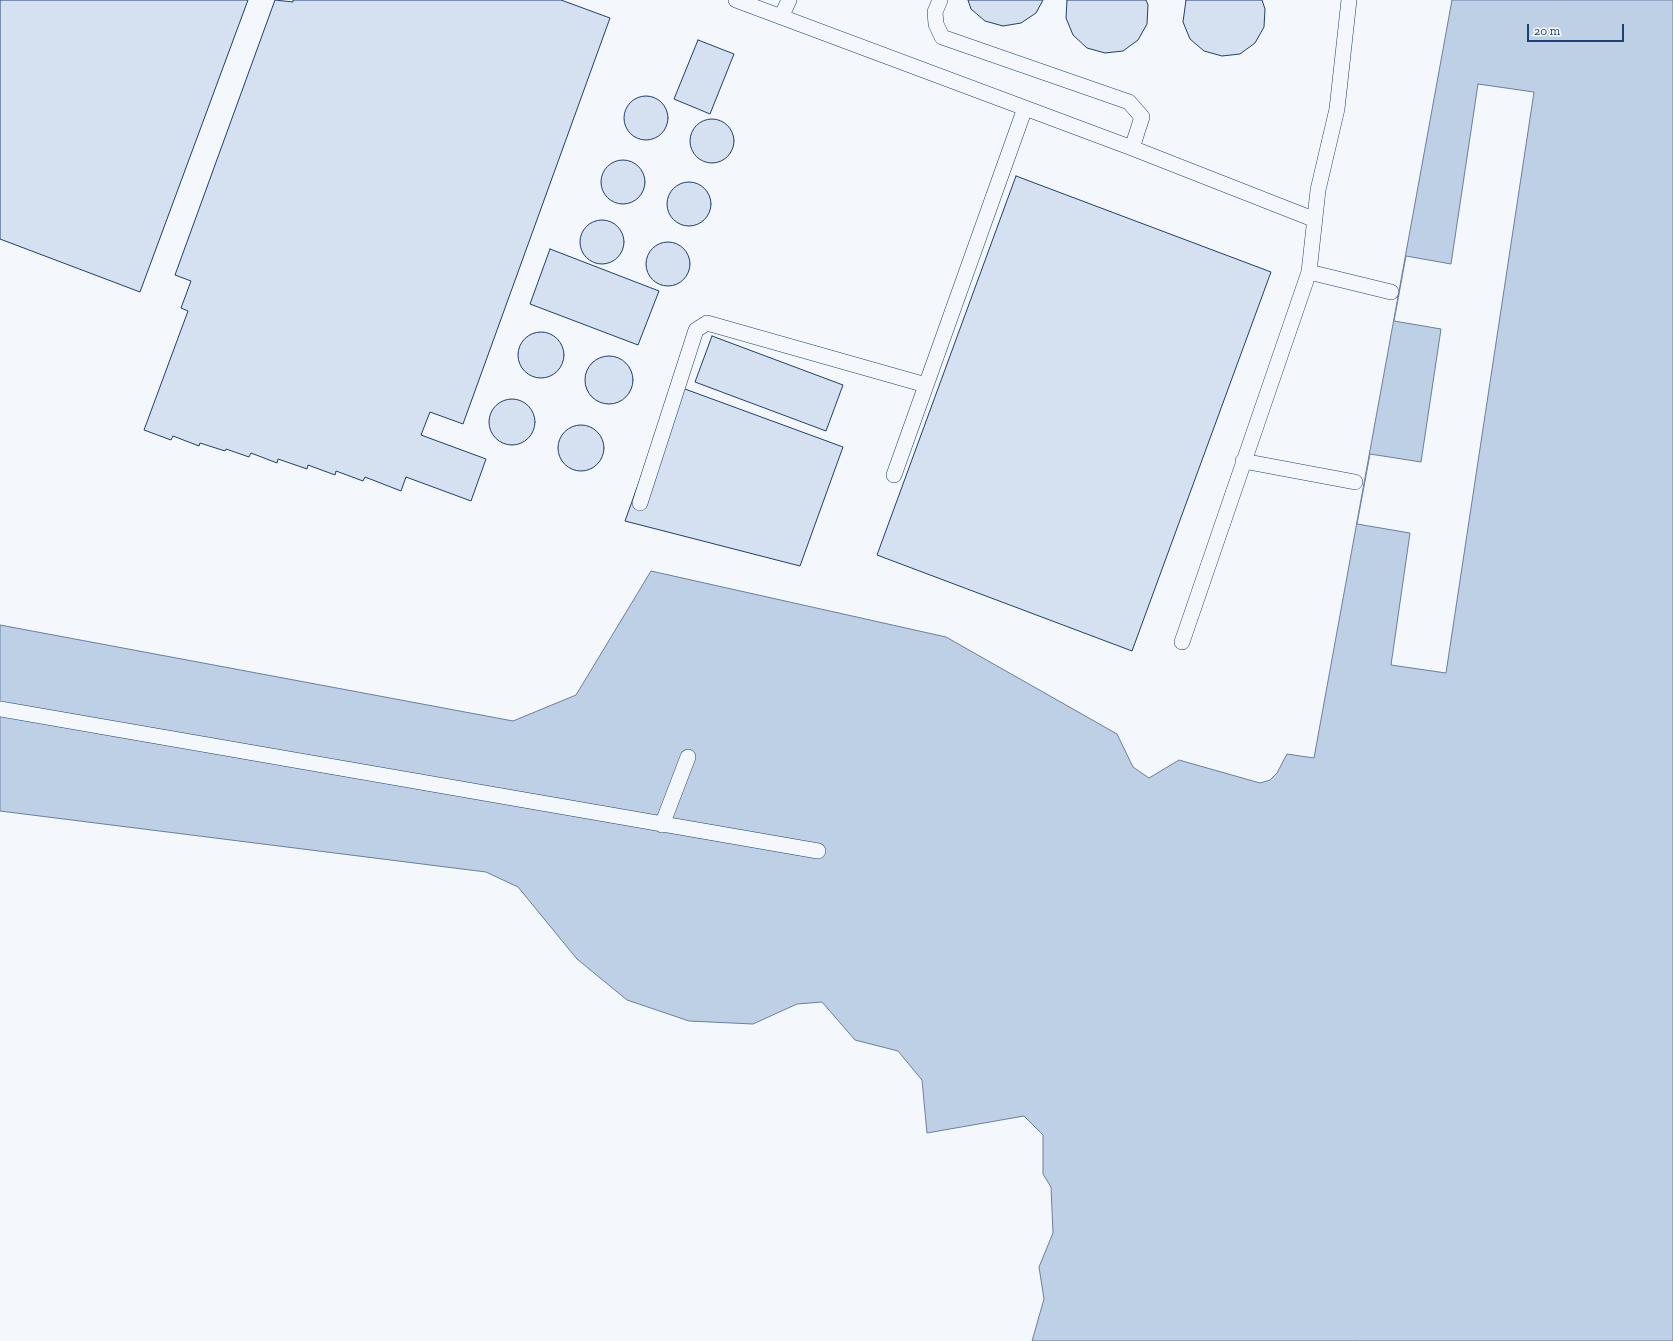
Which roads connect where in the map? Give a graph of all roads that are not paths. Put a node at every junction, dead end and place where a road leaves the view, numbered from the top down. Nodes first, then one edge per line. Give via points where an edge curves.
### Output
1 (736, 0) edge
2 (788, 0) edge
3 (940, 0) edge
4 (1349, 0) edge
5 (781, 17) junction
6 (1025, 108) junction
7 (1132, 148) junction
8 (1313, 220) junction
9 (1308, 272) junction
10 (1391, 292) dead end
11 (926, 385) junction
12 (1244, 461) junction
13 (894, 475) dead end
14 (1355, 482) dead end
15 (640, 503) dead end
16 (1182, 642) dead end
17 (0, 709) edge
18 (688, 757) dead end
19 (662, 825) junction
20 (818, 851) dead end

1 - 5 lane
2 - 5 lane
3 - 7 lane via 935,12 936,24 942,38 1129,102 1142,117
4 - 8 lane via 1337,109
5 - 6 lane
6 - 7 lane
6 - 11 lane
7 - 8 lane
8 - 9 lane
9 - 10 lane
9 - 12 lane
11 - 13 lane
11 - 15 lane via 707,323 696,330
12 - 14 lane
12 - 16 lane
17 - 19 lane
18 - 19 lane
19 - 20 lane

